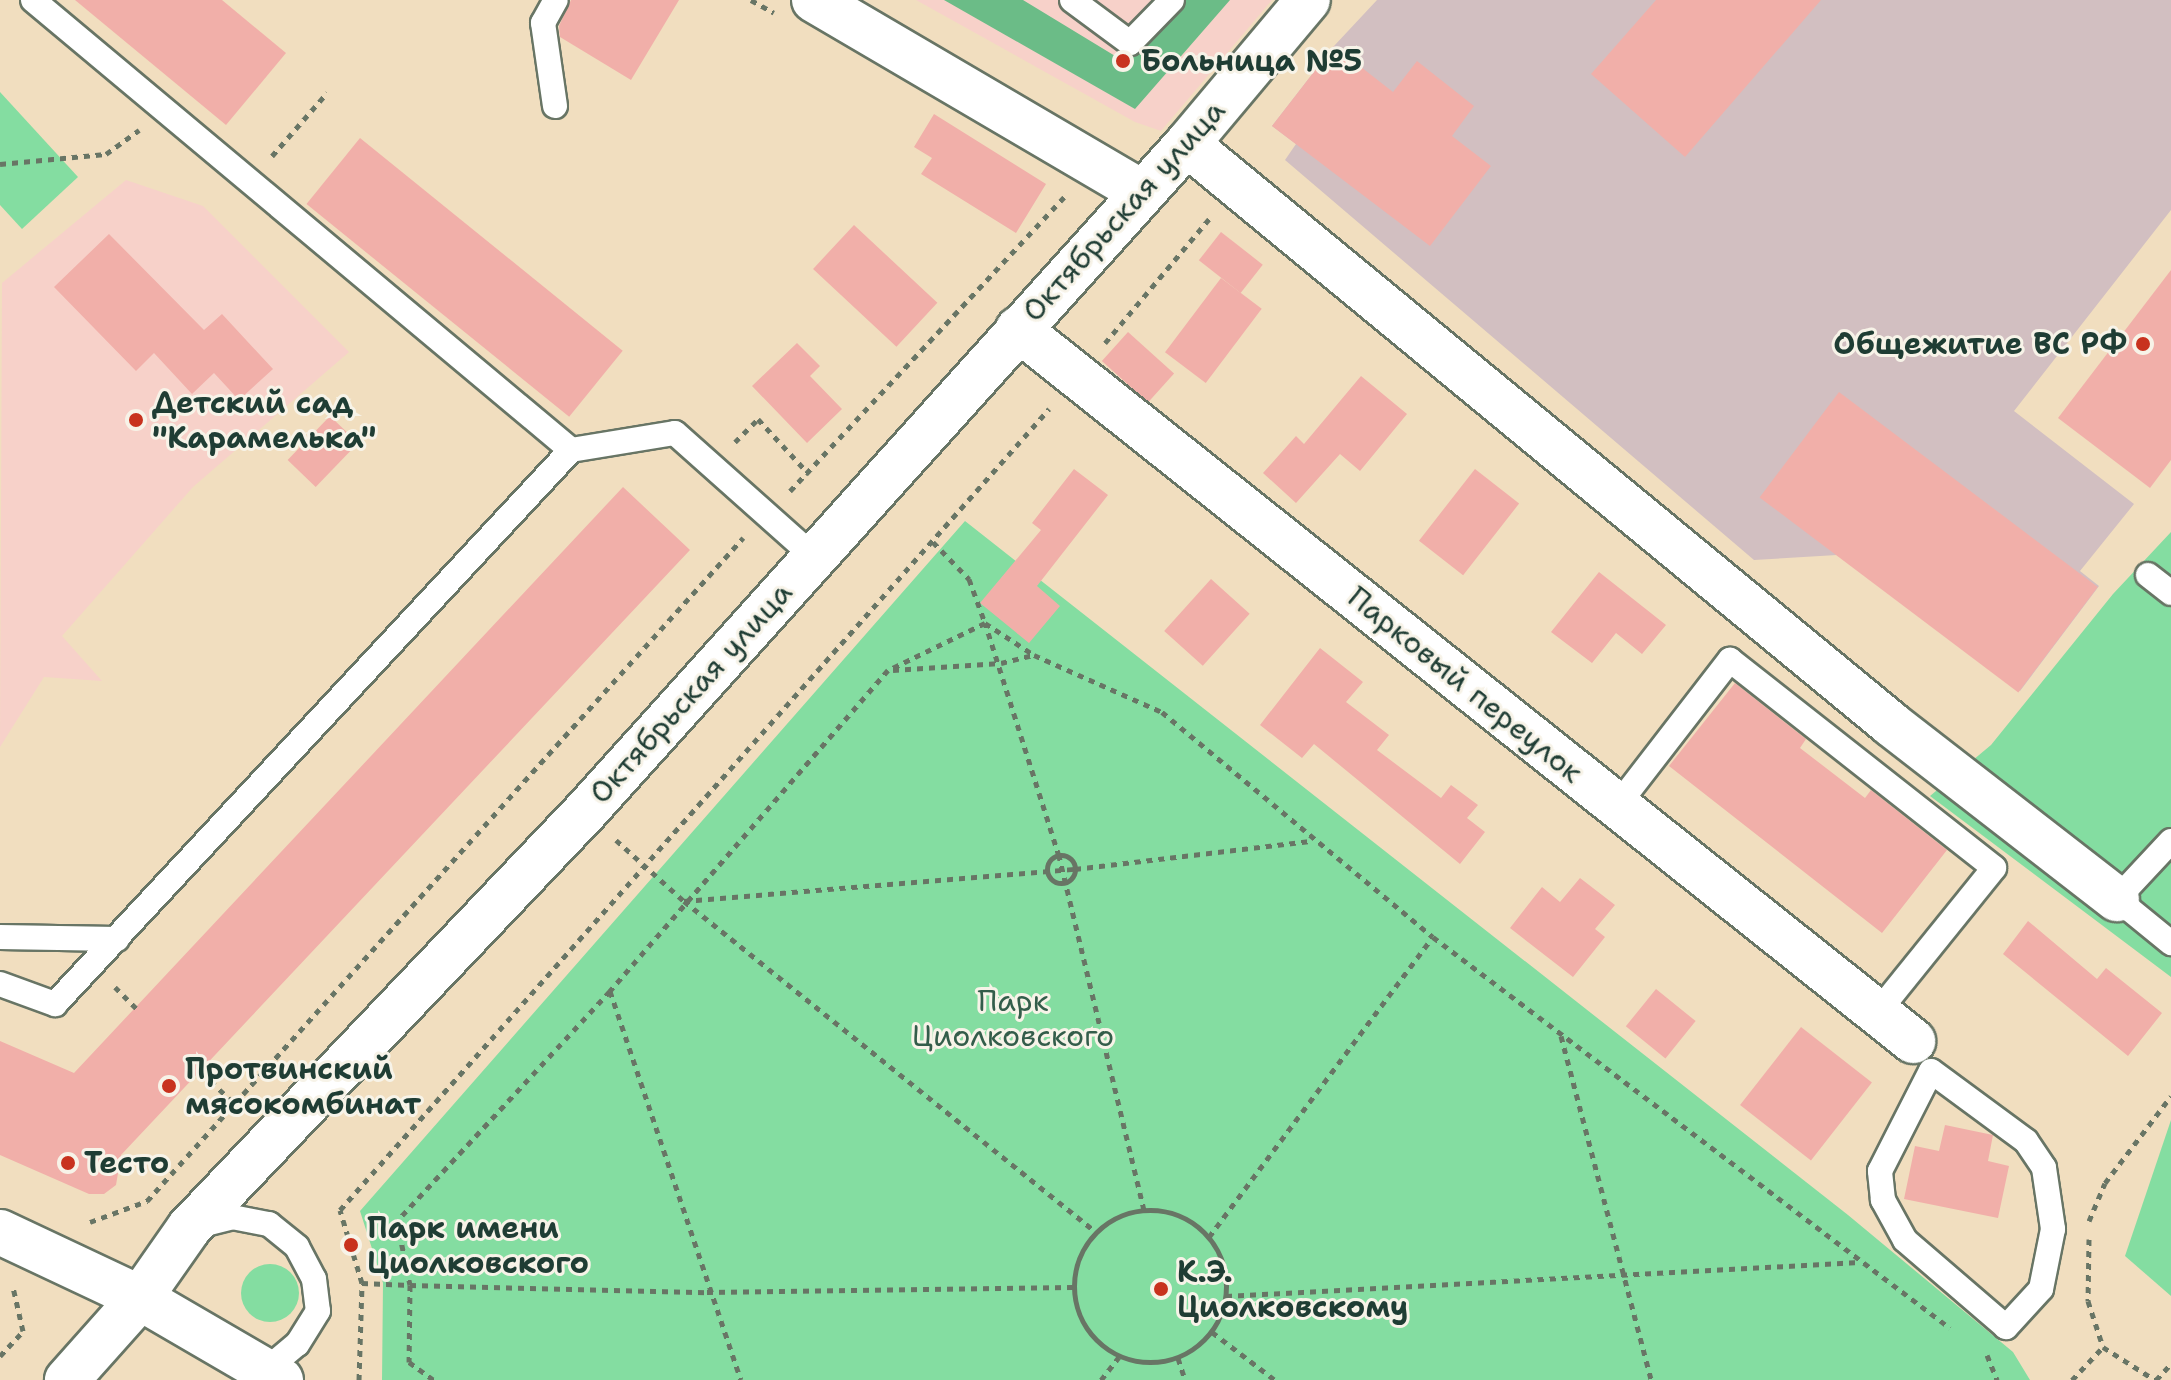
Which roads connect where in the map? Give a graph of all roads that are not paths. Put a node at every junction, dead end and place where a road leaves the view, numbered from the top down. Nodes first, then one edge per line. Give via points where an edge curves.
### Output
1 (33, 0) edge
2 (556, 0) edge
3 (814, 0) edge
4 (1072, 0) edge
5 (1172, 0) edge
6 (1307, 0) edge
7 (555, 106) dead end
8 (1187, 144) junction
9 (1141, 192) junction
10 (1018, 329) junction
11 (571, 450) junction
12 (813, 556) junction
13 (2148, 575) dead end
14 (2171, 593) edge
15 (1617, 806) junction
16 (2171, 841) edge
17 (2117, 899) junction
18 (0, 937) edge
19 (117, 939) junction
20 (2171, 943) edge
21 (0, 984) edge
22 (1877, 1013) junction
23 (1922, 1056) junction
24 (189, 1228) junction
25 (0, 1232) edge
26 (140, 1298) junction
27 (274, 1375) edge
28 (67, 1380) edge

1 - 11 lane
2 - 7 lane via 543,23
3 - 9 street
4 - 5 lane via 1130,43
6 - 8 street, Октябрьская улица
8 - 9 street, Октябрьская улица
8 - 17 street via 1891,724
9 - 10 street, Октябрьская улица
10 - 12 street, Октябрьская улица
10 - 15 street, Парковый переулок
11 - 12 lane via 675,433
11 - 19 lane
12 - 24 street, Октябрьская улица via 586,811
13 - 14 lane
15 - 22 street, Парковый переулок
15 - 22 lane via 1730,660 1994,868
16 - 17 lane
17 - 20 lane
18 - 19 lane
19 - 21 lane via 55,1004
22 - 23 street, Парковый переулок
23 - 23 lane via 1880,1171 1883,1200 1905,1240 2006,1327 2041,1289 2053,1229 2044,1168 2026,1141
24 - 26 street, Октябрьская улица
24 - 27 lane via 232,1217 269,1224 297,1247 314,1279 318,1311
25 - 26 street
26 - 27 street
26 - 28 street, Октябрьская улица

